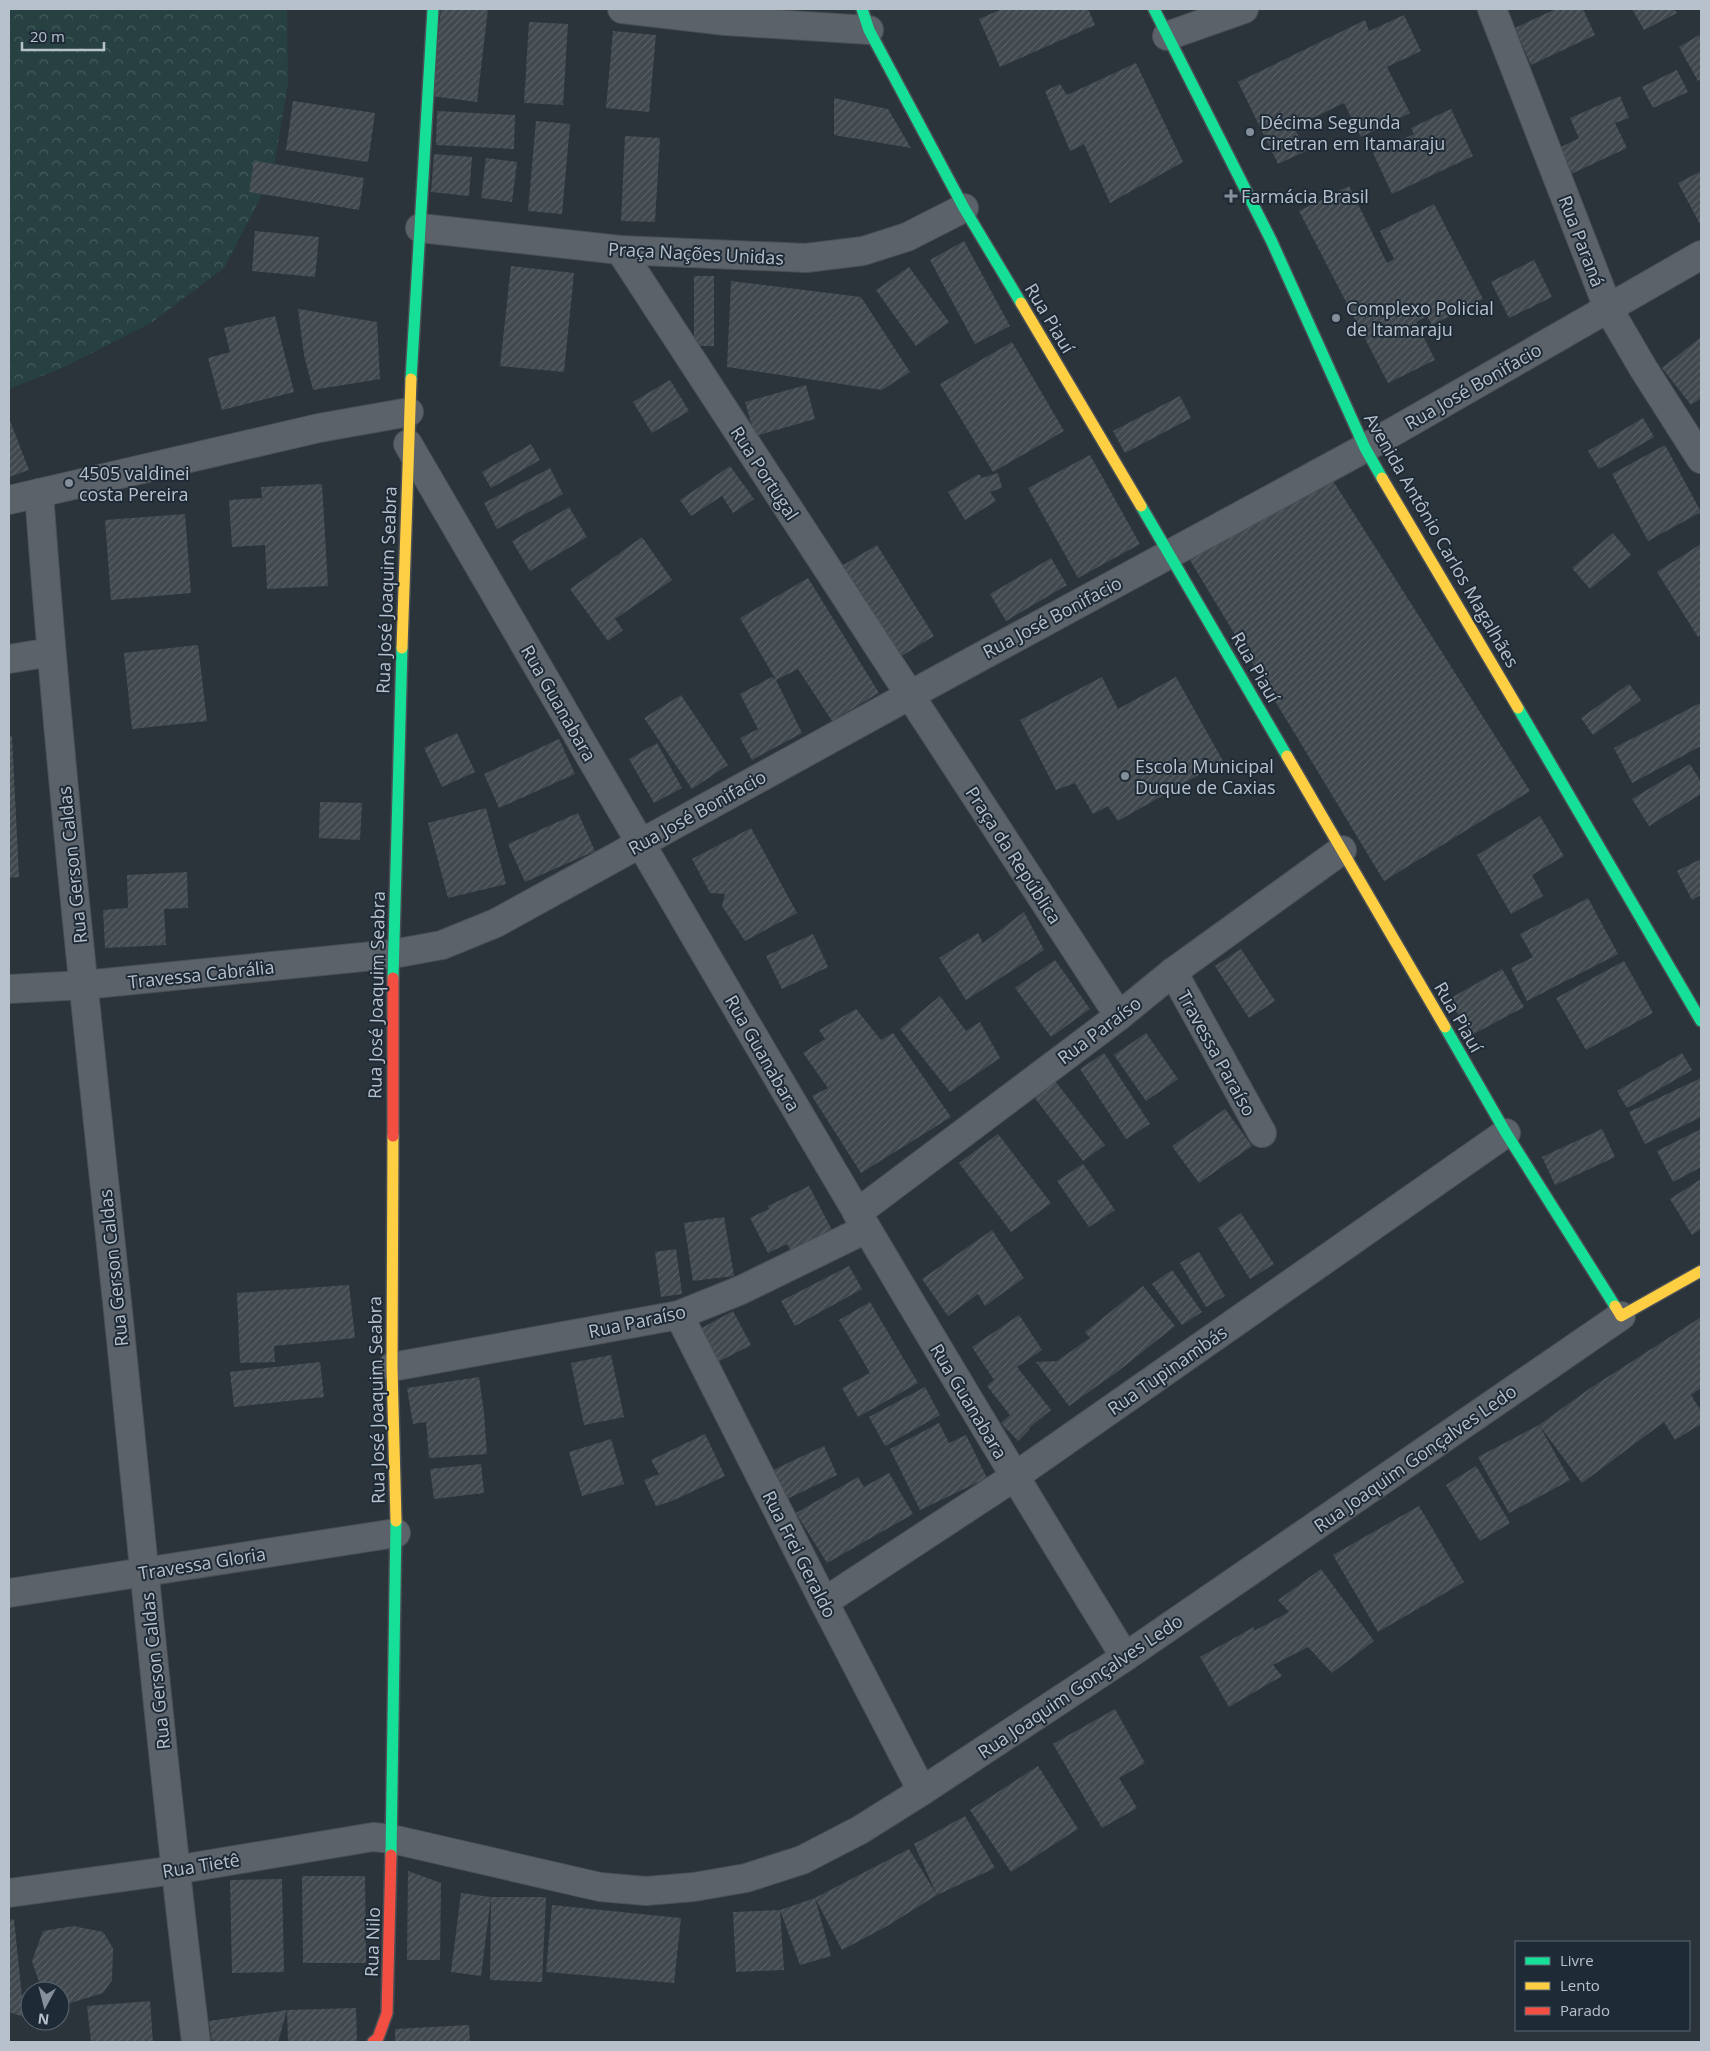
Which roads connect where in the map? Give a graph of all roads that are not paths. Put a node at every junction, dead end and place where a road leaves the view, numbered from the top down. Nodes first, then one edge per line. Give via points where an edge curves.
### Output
1 (433, 9) edge
2 (622, 9) edge
3 (1154, 9) edge
4 (1244, 9) edge
5 (1492, 9) edge
6 (866, 19) edge
7 (1167, 36) junction
8 (964, 208) junction
9 (420, 228) junction
10 (620, 250) junction
11 (1701, 255) edge
12 (1608, 308) junction
13 (409, 412) junction
14 (408, 444) junction
15 (1365, 448) junction
16 (1701, 459) edge
17 (38, 494) junction
18 (9, 500) edge
19 (1170, 554) junction
20 (51, 652) junction
21 (9, 659) edge
22 (910, 695) junction
23 (641, 843) junction
24 (1342, 850) junction
25 (393, 954) junction
26 (1173, 972) junction
27 (84, 985) junction
28 (9, 989) edge
29 (1119, 1016) junction
30 (1701, 1021) edge
31 (1262, 1133) dead end
32 (1506, 1133) junction
33 (862, 1221) junction
34 (1701, 1271) edge
35 (679, 1315) junction
36 (1621, 1316) junction
37 (392, 1367) junction
38 (1014, 1477) junction
39 (396, 1533) junction
40 (145, 1571) junction
41 (9, 1593) edge
42 (824, 1602) junction
43 (1125, 1657) junction
44 (394, 1764) joint
45 (922, 1791) junction
46 (392, 1839) junction
47 (175, 1870) junction
48 (9, 1893) edge
49 (196, 2042) edge
50 (373, 2042) edge

1 - 9 main road, Rua José Joaquim Seabra
2 - 6 street via 726,21
3 - 7 main road, Avenida Antônio Carlos Magalhães
4 - 7 street
5 - 12 street, Rua Paraná
6 - 8 main road, Rua Piauí
7 - 15 main road, Avenida Antônio Carlos Magalhães via 1271,240
8 - 10 street, Praça Nações Unidas via 907,237 863,251 806,258
8 - 19 main road, Rua Piauí
9 - 10 street, Praça Nações Unidas
9 - 13 main road, Rua José Joaquim Seabra
10 - 22 street, Rua Portugal
11 - 12 street, Rua José Bonifacio
12 - 15 street, Rua José Bonifacio
12 - 16 street, Rua Paraná
13 - 14 main road, Rua José Joaquim Seabra
13 - 17 street via 318,428
14 - 23 street, Rua Guanabara
14 - 25 main road, Rua José Joaquim Seabra
15 - 19 street, Rua José Bonifacio
15 - 30 main road, Avenida Antônio Carlos Magalhães
17 - 18 street
17 - 20 street, Rua Gerson Caldas
19 - 22 street, Rua José Bonifacio
19 - 24 main road, Rua Piauí
20 - 21 street
20 - 27 street, Rua Gerson Caldas
22 - 23 street, Rua José Bonifacio
22 - 29 street, Praça da República
23 - 25 street, Rua José Bonifacio via 496,923 442,945
23 - 33 street, Rua Guanabara
24 - 26 street, Rua Paraíso
24 - 32 main road, Rua Piauí
25 - 27 street, Travessa Cabrália
25 - 37 main road, Rua José Joaquim Seabra
26 - 29 street, Rua Paraíso
26 - 31 street, Travessa Paraíso
27 - 28 street, Travessa Cabrália
27 - 40 street, Rua Gerson Caldas
29 - 33 street, Rua Paraíso
32 - 36 main road, Rua Piauí
32 - 38 street, Rua Tupinambás
33 - 35 street, Rua Paraíso via 741,1290
33 - 38 street, Rua Guanabara
34 - 36 main road, Rua Joaquim Gonçalves Ledo
35 - 37 street, Rua Paraíso
35 - 42 street, Rua Frei Geraldo
36 - 43 street, Rua Joaquim Gonçalves Ledo
37 - 39 main road, Rua José Joaquim Seabra
38 - 42 street, Rua Tupinambás
38 - 43 street, Rua Guanabara
39 - 40 street, Travessa Gloria
39 - 44 main road, Rua José Joaquim Seabra
40 - 41 street, Travessa Gloria
40 - 47 street, Rua Gerson Caldas
42 - 45 street, Rua Frei Geraldo
43 - 45 street, Rua Joaquim Gonçalves Ledo
44 - 46 main road, Rua Nilo
45 - 46 street, Rua Joaquim Gonçalves Ledo via 860,1830 802,1860 746,1878 694,1887 656,1890 600,1887
46 - 47 street, Rua Tietê via 373,1837
46 - 50 main road, Rua Nilo via 387,2012 378,2038
47 - 48 street, Rua Tietê
47 - 49 street, Rua Gerson Caldas

